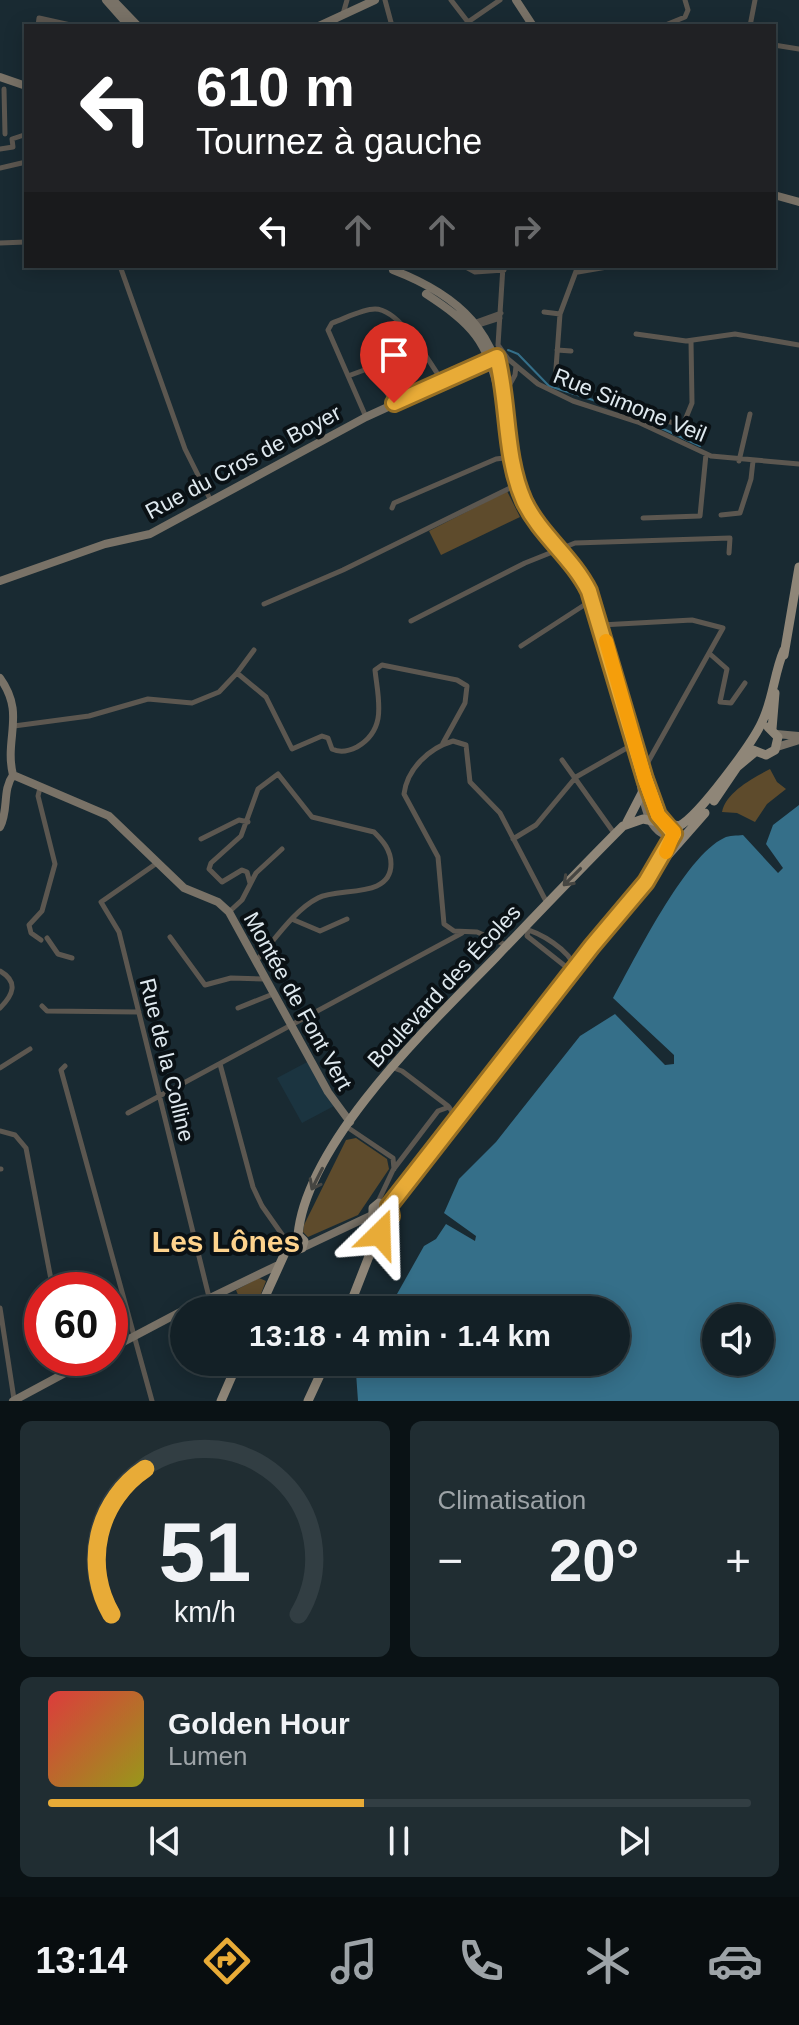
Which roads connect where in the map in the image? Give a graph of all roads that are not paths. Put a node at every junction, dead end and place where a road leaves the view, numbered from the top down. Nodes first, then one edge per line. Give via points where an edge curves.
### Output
1 (106, 0) edge
2 (113, 0) edge
3 (347, 0) edge
4 (375, 0) edge
5 (385, 0) edge
6 (451, 0) edge
7 (500, 0) edge
8 (685, 0) edge
9 (755, 0) edge
10 (519, 1) edge
11 (342, 15) junction
12 (38, 24) edge
13 (60, 24) edge
14 (127, 24) edge
15 (136, 24) edge
16 (323, 24) edge
17 (391, 24) edge
18 (470, 24) edge
19 (532, 24) edge
20 (668, 24) edge
21 (750, 24) edge
22 (776, 45) edge
23 (799, 49) edge
24 (3, 82) edge
25 (24, 86) edge
26 (5, 134) dead end
27 (23, 136) dead end
28 (0, 149) edge
29 (24, 162) edge
30 (0, 168) edge
31 (776, 196) edge
32 (799, 202) edge
33 (24, 242) edge
34 (0, 243) edge
35 (121, 268) edge
36 (390, 268) edge
37 (468, 268) edge
38 (504, 268) edge
39 (578, 269) edge
40 (544, 312) dead end
41 (560, 314) junction
42 (500, 316) junction
43 (475, 324) junction
44 (636, 334) dead end
45 (691, 341) junction
46 (799, 345) edge
47 (557, 350) junction
48 (571, 351) dead end
49 (494, 358) junction
50 (516, 366) junction
51 (348, 376) junction
52 (439, 376) dead end
53 (555, 382) dead end
54 (505, 394) junction
55 (390, 398) dead end
56 (750, 414) dead end
57 (366, 417) junction
58 (666, 421) dead end
59 (508, 431) junction
60 (511, 454) junction
61 (706, 454) junction
62 (739, 461) junction
63 (753, 461) junction
64 (799, 464) edge
65 (518, 484) junction
66 (212, 502) junction
67 (392, 508) dead end
68 (721, 515) dead end
69 (643, 518) dead end
70 (560, 547) junction
71 (729, 553) dead end
72 (799, 567) edge
73 (0, 581) edge
74 (593, 600) junction
75 (264, 604) dead end
76 (411, 621) dead end
77 (601, 625) junction
78 (521, 646) dead end
79 (254, 650) dead end
80 (784, 650) junction
81 (710, 654) junction
82 (237, 673) junction
83 (0, 678) edge
84 (745, 683) dead end
85 (14, 726) junction
86 (758, 728) junction
87 (774, 731) junction
88 (631, 733) junction
89 (799, 738) edge
90 (443, 743) junction
91 (633, 744) junction
92 (753, 747) junction
93 (777, 747) junction
94 (562, 760) dead end
95 (643, 760) junction
96 (13, 775) junction
97 (576, 777) junction
98 (40, 788) junction
99 (642, 793) junction
100 (648, 819) junction
101 (248, 822) junction
102 (627, 822) junction
103 (670, 826) junction
104 (0, 827) edge
105 (615, 834) junction
106 (678, 838) junction
107 (201, 839) dead end
108 (513, 839) junction
109 (282, 849) dead end
110 (158, 863) junction
111 (250, 883) junction
112 (547, 903) junction
113 (229, 912) junction
114 (347, 919) dead end
115 (294, 920) junction
116 (526, 930) junction
117 (465, 932) junction
118 (170, 937) dead end
119 (507, 946) junction
120 (72, 958) dead end
121 (256, 961) junction
122 (575, 968) junction
123 (0, 971) edge
124 (266, 978) junction
125 (274, 993) junction
126 (42, 1006) dead end
127 (0, 1008) edge
128 (238, 1008) dead end
129 (139, 1012) junction
130 (292, 1025) junction
131 (30, 1049) dead end
132 (220, 1064) junction
133 (65, 1066) dead end
134 (391, 1067) junction
135 (0, 1068) edge
136 (159, 1097) junction
137 (449, 1107) junction
138 (128, 1113) dead end
139 (456, 1118) junction
140 (348, 1124) junction
141 (0, 1131) edge
142 (393, 1170) junction
143 (377, 1204) junction
144 (389, 1206) junction
145 (372, 1215) junction
146 (382, 1223) junction
147 (295, 1242) junction
148 (276, 1268) junction
149 (50, 1272) edge
150 (221, 1291) junction
151 (209, 1296) edge
152 (211, 1296) edge
153 (223, 1296) edge
154 (265, 1296) edge
155 (353, 1296) edge
156 (0, 1308) edge
157 (170, 1317) edge
158 (1, 1322) edge
159 (135, 1335) junction
160 (128, 1339) edge
161 (58, 1376) edge
162 (232, 1376) edge
163 (320, 1376) edge
164 (14, 1401) edge
165 (152, 1401) edge
166 (221, 1401) edge
167 (308, 1401) edge

1 - 14 street
2 - 15 street
3 - 11 street
4 - 11 street
5 - 17 street
6 - 18 street
7 - 18 street
8 - 20 street via 685,17
9 - 21 street
10 - 19 street
11 - 16 street
12 - 13 street via 39,18
22 - 23 street
24 - 25 street
24 - 26 street
27 - 28 street via 12,139 13,147
29 - 30 street
31 - 32 street
33 - 34 street
35 - 66 street via 185,449
36 - 43 street via 457,306
37 - 38 street
38 - 42 street, Rue Simone Veil
39 - 41 street
40 - 41 street
41 - 47 street
42 - 43 street
42 - 50 street, Rue Simone Veil via 498,345
43 - 49 street
43 - 49 street
44 - 45 street
45 - 46 street via 735,334
45 - 58 street via 692,403 683,425
47 - 48 street
47 - 53 street
49 - 54 street
49 - 57 street, Rue du Cros de Boyer
49 - 59 street
50 - 54 street
50 - 61 street, Rue Simone Veil via 547,389
51 - 52 street via 328,330 332,323 375,309 411,334
51 - 55 street via 374,371
51 - 57 street
54 - 59 street
56 - 62 street
57 - 66 street, Rue du Cros de Boyer
59 - 60 street
60 - 65 street
60 - 67 street
61 - 62 street, Rue Simone Veil
61 - 69 street via 700,516
62 - 63 street, Rue Simone Veil
63 - 64 street, Rue Simone Veil
63 - 68 street via 740,513
65 - 70 street via 532,516
65 - 75 street
66 - 73 street, Rue du Cros de Boyer via 150,534 91,548
70 - 71 street via 730,538
70 - 74 street
70 - 76 street
72 - 80 main road
74 - 77 street
74 - 78 street
77 - 81 street via 692,620 723,628
77 - 88 street
79 - 82 street
80 - 86 main road
80 - 87 main road via 772,713
81 - 84 street via 727,669 720,702 731,703
81 - 95 street
82 - 85 street via 219,692 192,703 148,699 89,716
82 - 90 street via 266,697 292,749 328,738 338,752 356,747 374,730 380,712 375,670 382,665 457,680 467,686 465,703
83 - 85 street via 12,698
85 - 96 street
86 - 87 main road
86 - 92 main road
87 - 89 street
87 - 93 main road
88 - 91 street
88 - 95 street
89 - 93 street
90 - 108 street via 466,745 470,782 491,801
90 - 117 street via 418,764 404,794 438,857 444,924
91 - 97 street
91 - 99 street
92 - 93 main road via 770,754
92 - 103 main road via 694,816
92 - 106 main road
94 - 97 street
95 - 103 street via 658,815
96 - 98 street, Montée de Font Vert
96 - 104 street
97 - 105 street
97 - 108 street via 536,825
98 - 110 street, Montée de Font Vert via 109,816
98 - 120 street via 55,862 42,911 29,925 31,933 58,954
99 - 100 street
99 - 102 main road, Boulevard des Écoles
100 - 102 main road
100 - 103 main road
100 - 106 street via 658,831
101 - 107 street via 239,820
101 - 111 street via 209,869 222,882 242,870
101 - 115 street via 258,789 278,774 312,817 374,832 388,849 391,869 386,880 367,890 316,899
102 - 105 main road, Boulevard des Écoles
103 - 106 main road
105 -> 112 main road, Boulevard des Écoles
106 - 122 main road
108 - 112 street
109 - 111 street
110 - 113 street, Montée de Font Vert via 184,888
110 - 129 street, Rue de la Colline via 101,902 119,932
111 - 113 street
112 - 116 main road, Boulevard des Écoles
113 - 121 street, Montée de Font Vert
114 - 115 street via 320,931
115 - 121 street
116 - 119 main road, Boulevard des Écoles
116 - 122 street via 565,966
116 - 122 street via 535,930 572,959
117 - 119 street
117 - 130 street
118 - 124 street via 205,985
119 - 134 main road, Boulevard des Écoles
121 - 124 street, Montée de Font Vert
122 - 139 main road
123 - 127 street via 13,985 11,997
124 - 125 street, Montée de Font Vert
125 - 128 street
125 - 130 street, Montée de Font Vert
126 - 129 street via 47,1011
129 - 136 street, Rue de la Colline
130 - 132 street
130 - 140 street, Montée de Font Vert
131 - 135 street
132 - 136 street
132 - 147 street via 253,1187 268,1215
133 - 159 street via 61,1070
134 - 137 street
134 - 140 main road, Boulevard des Écoles
136 - 138 street
136 - 151 street, Rue de la Colline
137 - 139 street
137 - 142 street via 438,1111
139 - 144 main road
140 - 142 street, Montée de Font Vert via 393,1158
140 -> 147 main road, Boulevard des Écoles via 306,1201
141 - 149 street via 15,1135 26,1148
142 - 143 street
143 - 144 main road
143 - 145 main road
144 - 146 main road via 391,1216
145 - 146 main road
145 - 147 street via 314,1243
146 - 155 main road
147 - 148 main road, Boulevard des Écoles
148 - 150 street
148 - 154 main road, Boulevard des Écoles
150 - 152 street
150 - 153 street
156 - 158 street
157 - 159 street
158 - 164 street
159 - 160 street
159 - 165 street
161 - 164 street
162 - 166 main road
163 - 167 main road

